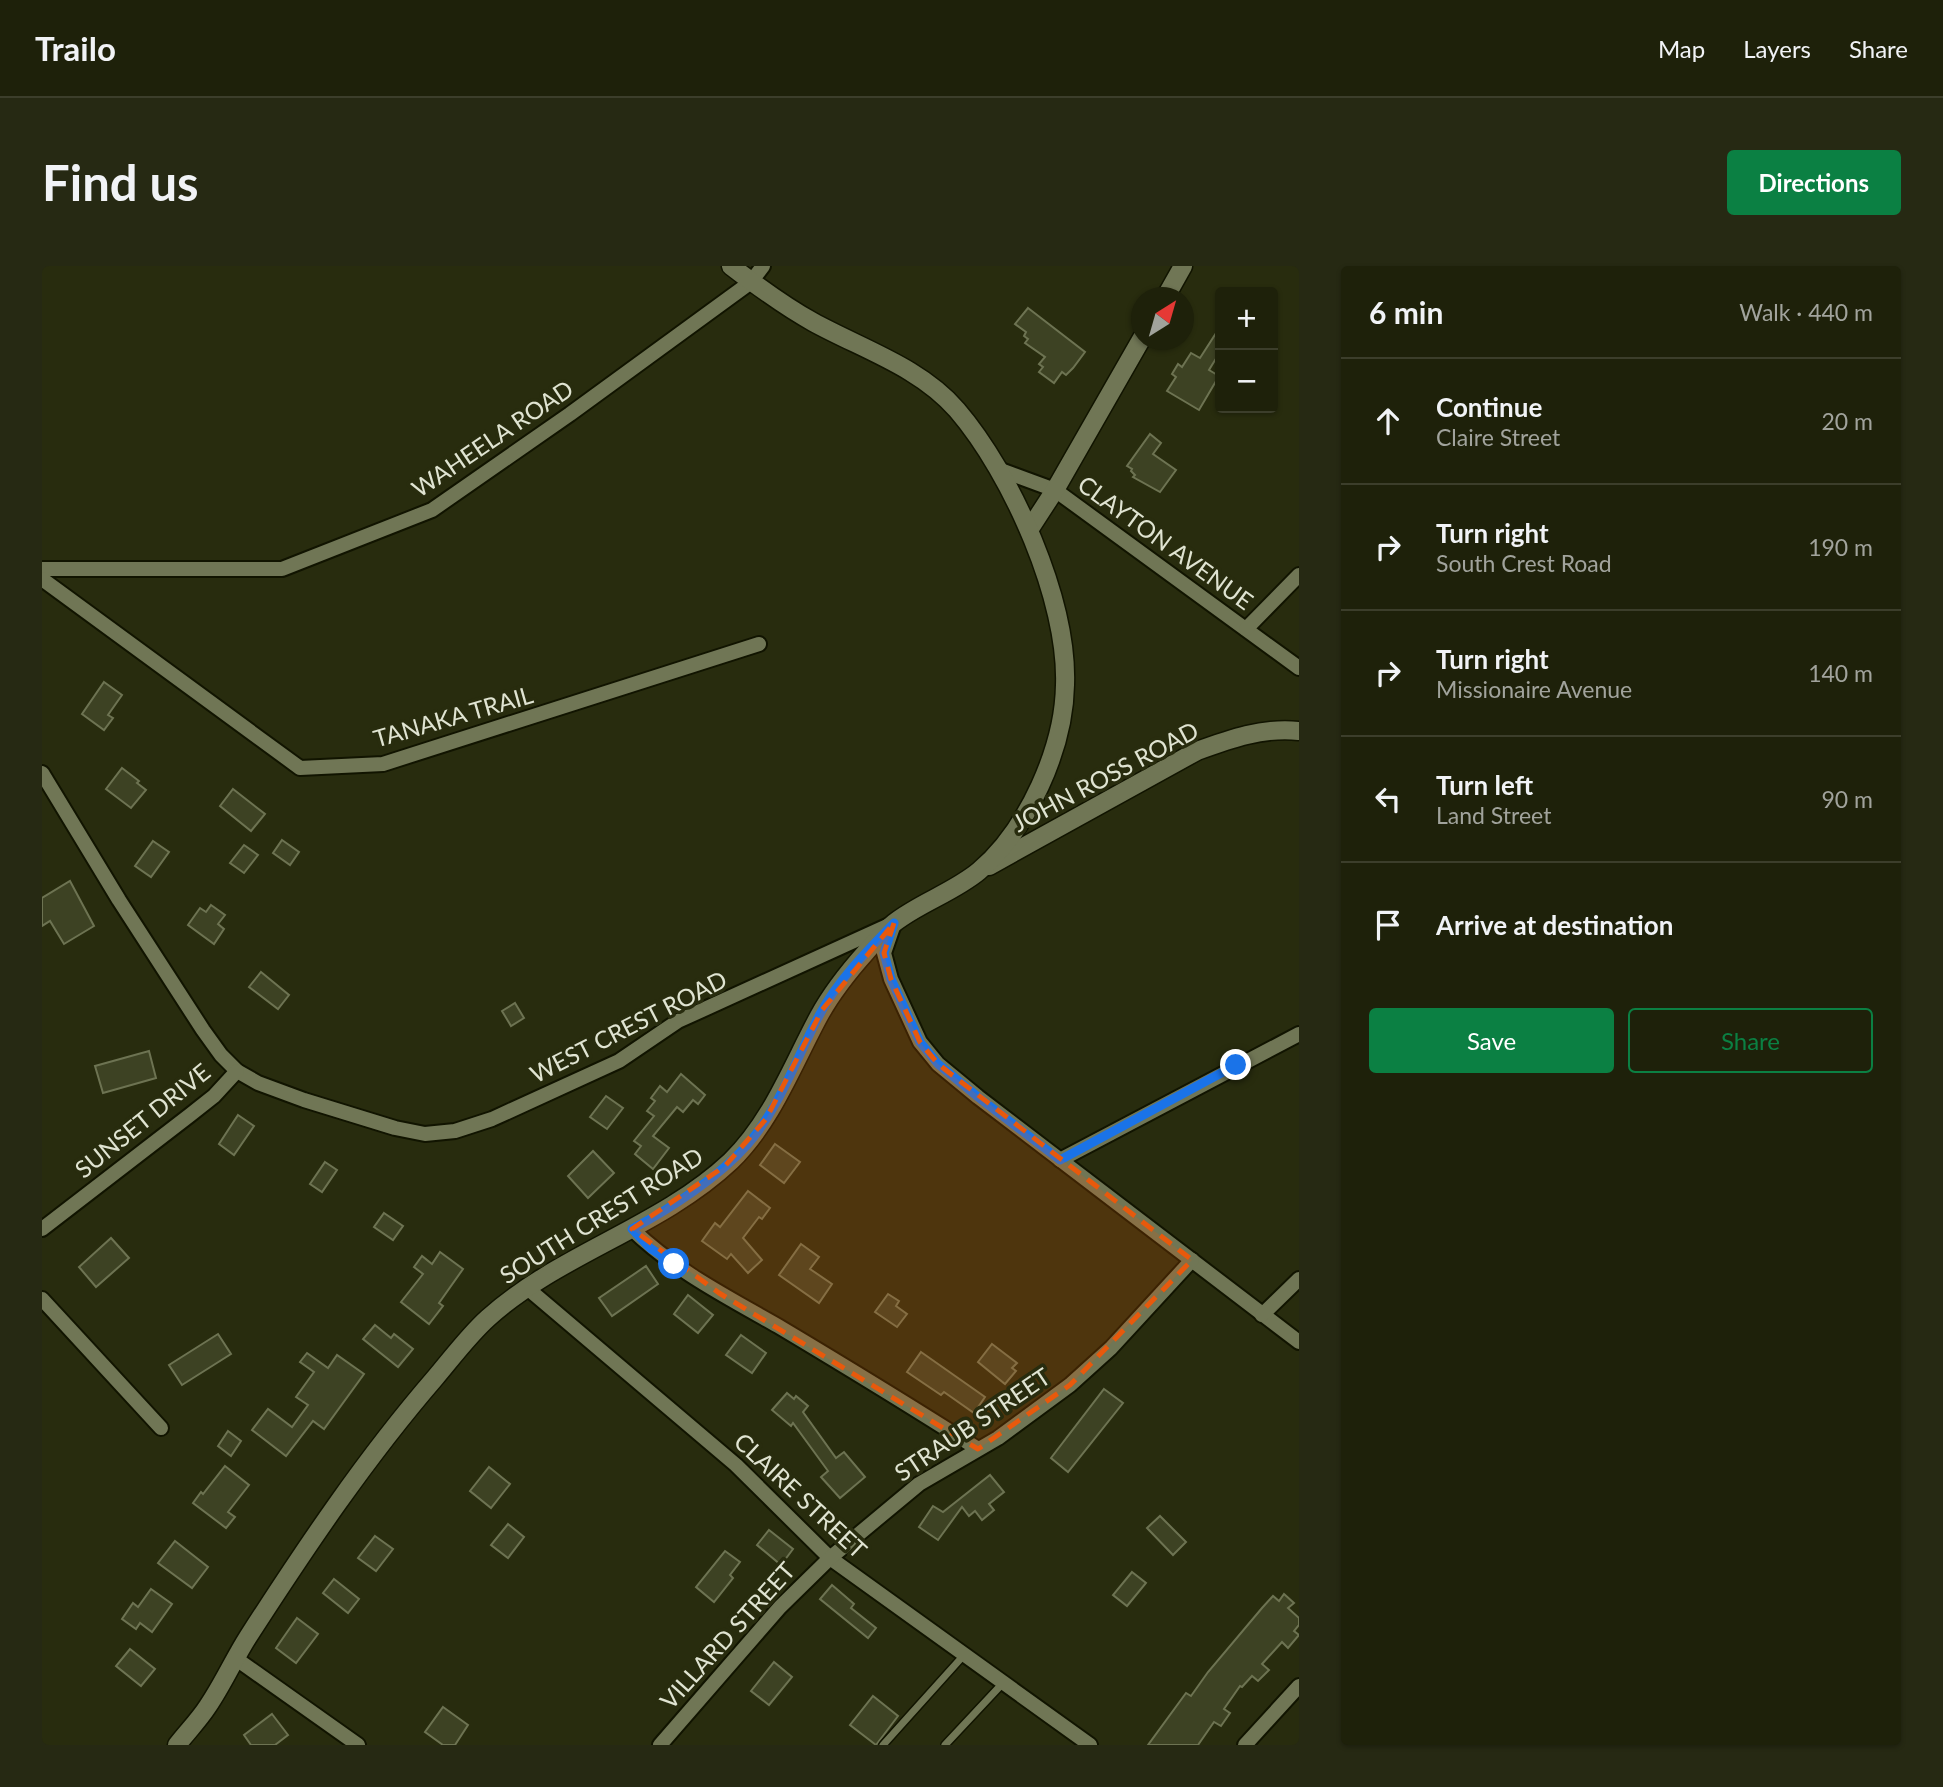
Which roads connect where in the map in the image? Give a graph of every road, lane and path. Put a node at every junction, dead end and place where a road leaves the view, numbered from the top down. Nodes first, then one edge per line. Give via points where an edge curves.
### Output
1 (731, 266) edge
2 (763, 266) edge
3 (1183, 266) edge
4 (751, 282) junction
5 (1171, 287) edge
6 (1135, 350) edge
7 (998, 469) junction
8 (1055, 490) junction
9 (1029, 530) junction
10 (42, 569) edge
11 (1299, 575) edge
12 (42, 579) edge
13 (1247, 629) junction
14 (759, 644) dead end
15 (1299, 668) edge
16 (1299, 731) edge
17 (42, 773) edge
18 (978, 871) junction
19 (894, 923) junction
20 (1299, 1034) edge
21 (237, 1071) junction
22 (1060, 1160) junction
23 (42, 1229) edge
24 (632, 1229) junction
25 (1192, 1260) junction
26 (1299, 1279) edge
27 (526, 1287) junction
28 (42, 1299) edge
29 (1262, 1315) junction
30 (1299, 1342) edge
31 (161, 1428) dead end
32 (978, 1450) junction
33 (830, 1558) junction
34 (965, 1655) junction
35 (235, 1658) junction
36 (1003, 1682) junction
37 (1299, 1686) edge
38 (177, 1745) edge
39 (358, 1745) edge
40 (660, 1745) edge
41 (883, 1745) edge
42 (944, 1745) edge
43 (1090, 1745) edge
44 (1245, 1745) edge

1 - 4 street, SOUTH CREST ROAD
2 - 4 street, WAHEELA ROAD
3 - 5 street
4 - 7 street, SOUTH CREST ROAD via 810,320 937,389 960,413
4 - 10 street, WAHEELA ROAD via 432,510 282,569
6 - 8 street
7 - 8 street, CLAYTON AVENUE
7 - 9 street, SOUTH CREST ROAD
8 - 9 street
8 - 13 street, CLAYTON AVENUE
9 - 18 street, SOUTH CREST ROAD via 1048,582 1063,652 1063,713 1059,737 1036,795 1013,831
11 - 13 street
12 - 14 street, TANAKA TRAIL via 300,768 383,764
13 - 15 street, CLAYTON AVENUE
16 - 18 street, JOHN ROSS ROAD via 1260,732 1197,751
17 - 21 street, WEST CREST ROAD via 203,1031
18 - 19 street, SOUTH CREST ROAD
19 - 21 street, WEST CREST ROAD via 678,1021 619,1061 455,1132 425,1134 396,1128 304,1100
19 - 22 street via 884,953 920,1042 938,1064
19 - 24 street, SOUTH CREST ROAD via 822,1010 766,1119 747,1144 699,1186
20 - 22 street
21 - 23 street, SUNSET DRIVE via 214,1096
22 - 25 street
24 - 27 street, SOUTH CREST ROAD
24 - 32 street via 650,1248 719,1293
25 - 29 street
25 - 32 street, STRAUB STREET via 1070,1385
26 - 29 street
27 - 33 street, CLAIRE STREET via 736,1465
27 - 35 street, SOUTH CREST ROAD via 484,1321 395,1425
28 - 31 street
29 - 30 street
32 - 33 street, STRAUB STREET via 919,1484
33 - 34 street, CLAIRE STREET
33 - 40 street, VILLARD STREET via 780,1607
34 - 36 street, CLAIRE STREET
34 - 41 lane
35 - 38 street, SOUTH CREST ROAD via 208,1706
35 - 39 street
36 - 42 lane
36 - 43 street, CLAIRE STREET
37 - 44 street

